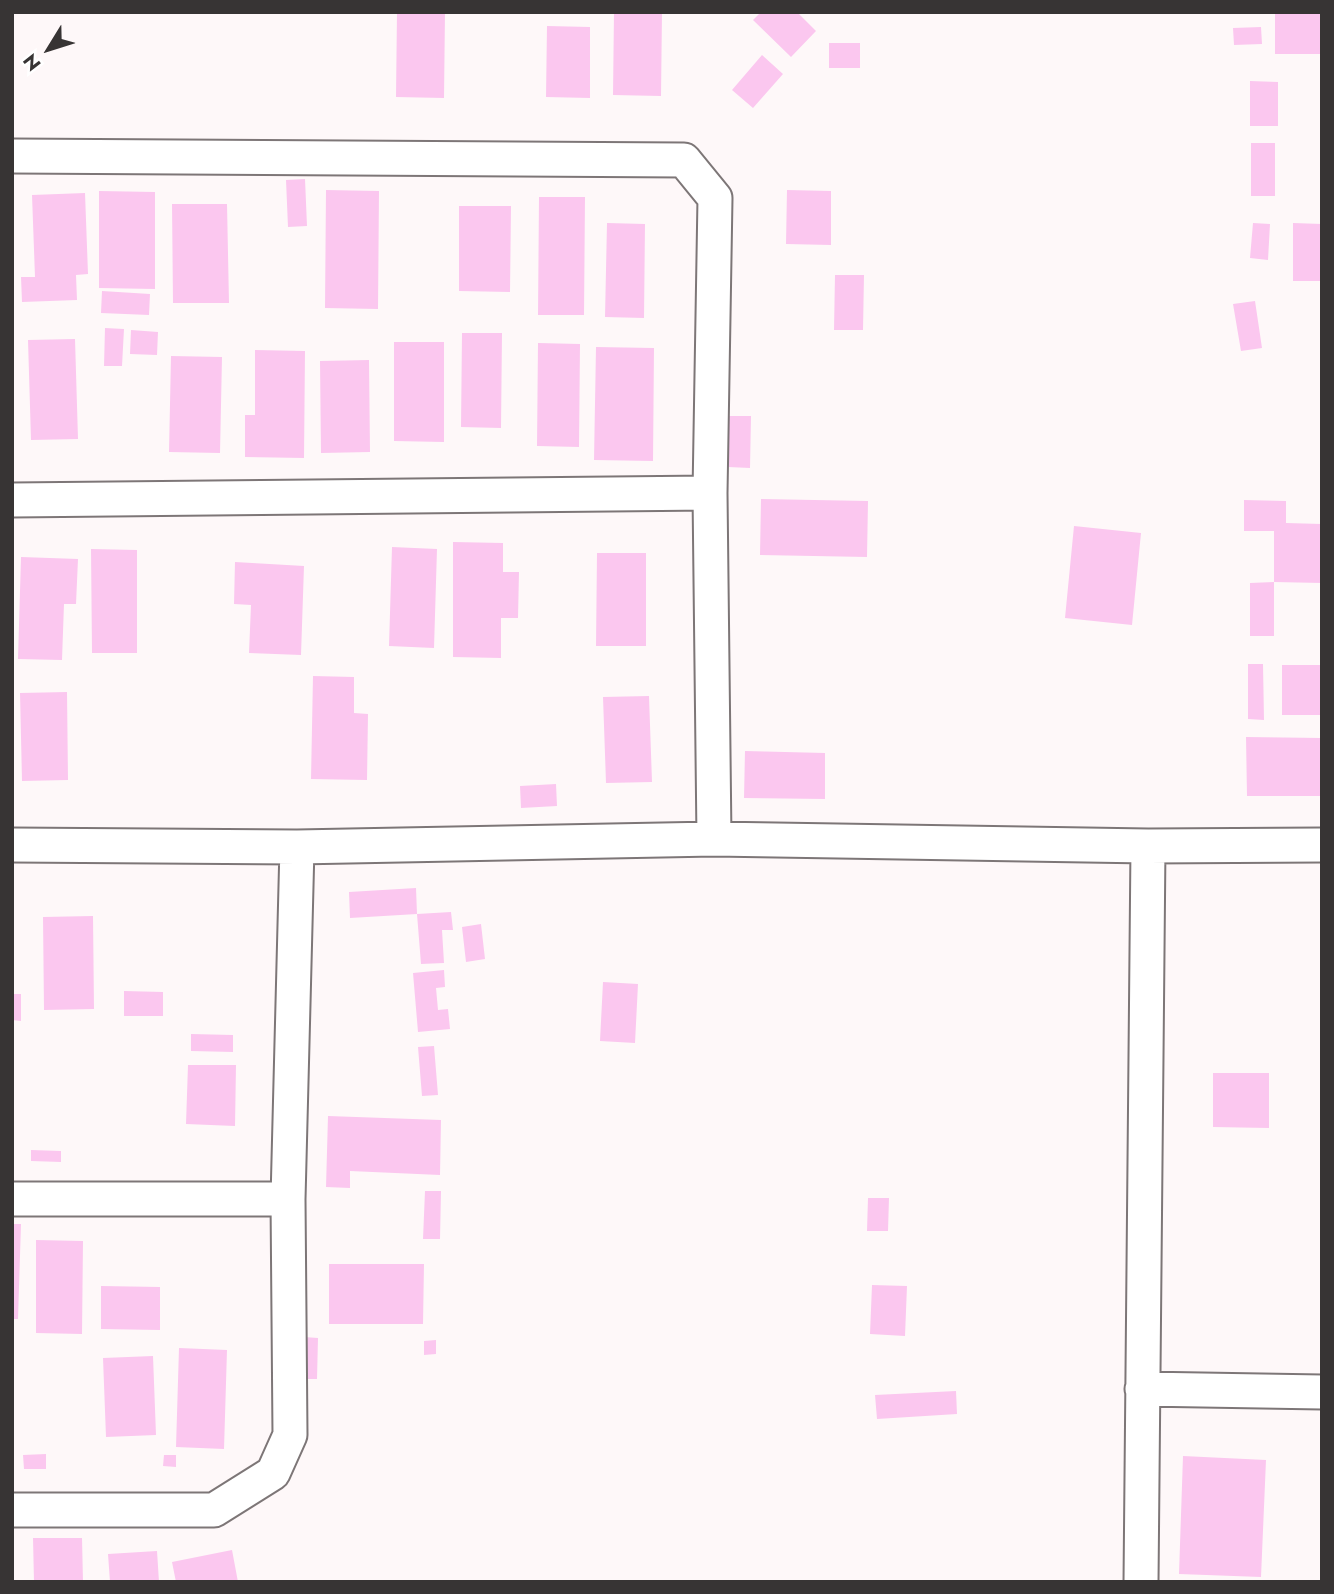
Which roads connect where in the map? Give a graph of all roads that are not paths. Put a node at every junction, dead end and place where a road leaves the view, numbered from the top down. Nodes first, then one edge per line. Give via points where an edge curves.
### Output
1 (12, 156) edge
2 (710, 493) junction
3 (12, 500) edge
4 (714, 839) junction
5 (12, 845) edge
6 (1322, 845) edge
7 (1148, 846) junction
8 (297, 847) junction
9 (12, 1199) edge
10 (288, 1199) junction
11 (1142, 1389) junction
12 (1322, 1392) edge
13 (12, 1510) edge
14 (1141, 1582) edge

1 - 2 street via 684,159 715,198
2 - 3 street
2 - 4 street
4 - 7 street
4 - 8 street
5 - 8 street
6 - 7 street
7 - 11 street
8 - 10 street
9 - 10 street
10 - 13 street via 290,1435 273,1473 214,1510
11 - 12 street
11 - 14 street

